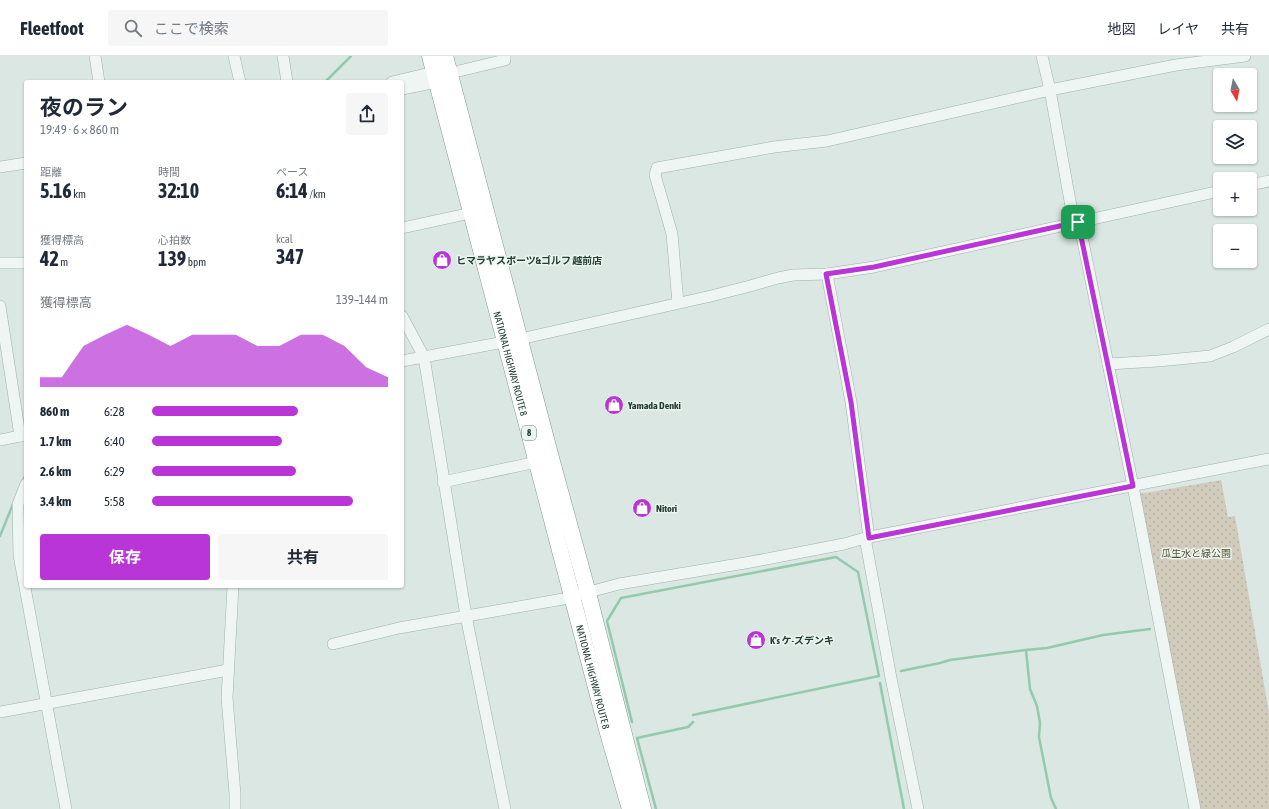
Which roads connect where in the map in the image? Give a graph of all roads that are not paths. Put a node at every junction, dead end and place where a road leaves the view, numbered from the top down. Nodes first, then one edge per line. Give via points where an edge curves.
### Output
1 (94, 56) edge
2 (234, 56) edge
3 (283, 56) edge
4 (430, 56) edge
5 (445, 56) edge
6 (505, 56) edge
7 (1042, 56) edge
8 (1245, 56) edge
9 (459, 71) dead end
10 (432, 78) junction
11 (99, 80) edge
12 (240, 80) edge
13 (287, 80) edge
14 (404, 81) edge
15 (404, 85) edge
16 (404, 88) edge
17 (1050, 90) junction
18 (24, 163) edge
19 (0, 167) edge
20 (1269, 181) edge
21 (1257, 184) edge
22 (1213, 193) edge
23 (471, 212) junction
24 (1076, 222) junction
25 (404, 228) edge
26 (0, 263) edge
27 (24, 263) edge
28 (826, 274) junction
29 (678, 303) junction
30 (0, 306) edge
31 (404, 320) edge
32 (1269, 329) edge
33 (512, 340) junction
34 (424, 357) junction
35 (404, 361) edge
36 (1108, 364) junction
37 (23, 436) edge
38 (0, 440) edge
39 (1269, 459) edge
40 (537, 462) junction
41 (443, 482) junction
42 (1133, 486) junction
43 (24, 489) edge
44 (867, 538) junction
45 (24, 582) edge
46 (25, 588) edge
47 (233, 588) edge
48 (588, 593) junction
49 (572, 596) junction
50 (466, 616) junction
51 (333, 644) dead end
52 (228, 670) junction
53 (46, 704) junction
54 (0, 712) edge
55 (66, 809) edge
56 (235, 809) edge
57 (505, 809) edge
58 (630, 809) edge
59 (642, 809) edge
60 (918, 809) edge
61 (1194, 809) edge

1 - 11 street
2 - 12 street
3 - 13 street
4 - 10 highway, NATIONAL HIGHWAY ROUTE 8 / 8
5 - 33 highway, NATIONAL HIGHWAY ROUTE 8 / 8
6 - 9 street via 505,60
7 - 17 street
8 - 17 street via 1176,65
10 - 14 street
10 - 15 street
10 - 16 street
10 - 23 highway, NATIONAL HIGHWAY ROUTE 8 / 8
17 - 24 street
17 - 29 street via 827,141 774,147 657,168 655,174 672,234
18 - 19 street
20 - 21 street
22 - 24 street
23 - 25 street
23 - 33 highway, NATIONAL HIGHWAY ROUTE 8 / 8
24 - 28 street via 874,267
24 - 36 street
26 - 27 street
28 - 29 street via 793,275
28 - 44 street via 851,402
29 - 33 street
30 - 37 street
31 - 34 street
32 - 36 street via 1210,356
33 - 34 street
33 - 40 highway, NATIONAL HIGHWAY ROUTE 8 / 8
33 - 48 highway, NATIONAL HIGHWAY ROUTE 8 / 8
34 - 35 street
34 - 41 street
36 - 42 street
37 - 38 street
39 - 42 street
40 - 41 street
40 - 49 highway, NATIONAL HIGHWAY ROUTE 8 / 8
41 - 50 street
42 - 44 street
42 - 61 street
43 - 45 street via 18,504 19,554
44 - 48 street via 751,562 619,584
44 - 60 street via 891,678
46 - 53 street
47 - 52 street
48 - 49 street
48 - 59 highway, NATIONAL HIGHWAY ROUTE 8 / 8
49 - 50 street
49 - 58 highway, NATIONAL HIGHWAY ROUTE 8 / 8
50 - 51 street via 399,628
50 - 57 street
52 - 53 street
52 - 56 street via 227,698
53 - 54 street
53 - 55 street

